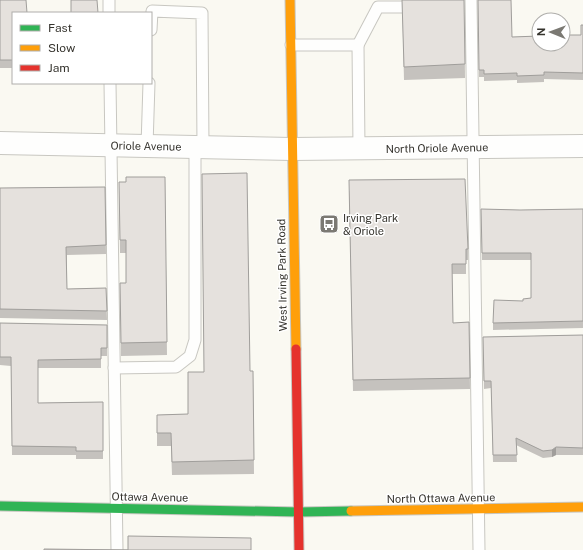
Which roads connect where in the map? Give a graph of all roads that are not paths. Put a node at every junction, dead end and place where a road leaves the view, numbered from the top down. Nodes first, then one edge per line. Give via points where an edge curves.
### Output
1 (109, 0) edge
2 (290, 0) edge
3 (468, 4) edge
4 (424, 6) edge
5 (109, 12) edge
6 (152, 12) edge
7 (291, 45) junction
8 (358, 45) junction
9 (110, 84) edge
10 (149, 84) edge
11 (0, 143) edge
12 (110, 145) junction
13 (147, 146) junction
14 (583, 146) edge
15 (199, 147) junction
16 (473, 147) junction
17 (359, 148) junction
18 (292, 149) junction
19 (114, 368) junction
20 (0, 506) edge
21 (583, 508) edge
22 (116, 509) junction
23 (479, 509) junction
24 (299, 512) junction
25 (117, 550) edge
26 (299, 550) edge
27 (479, 550) edge

1 - 5 lane
2 - 7 street, West Irving Park Road
3 - 16 lane
4 - 8 lane via 378,7
6 - 15 lane via 202,13
7 - 8 lane
7 - 18 street, West Irving Park Road
8 - 17 lane
9 - 12 lane
10 - 13 lane
11 - 12 street, Oriole Avenue
12 - 13 street, Oriole Avenue
12 - 19 lane via 110,327
13 - 15 street, Oriole Avenue
14 - 16 street, North Oriole Avenue
15 - 18 street, Oriole Avenue
15 - 19 lane via 195,340 190,356 176,367
16 - 17 street, North Oriole Avenue
16 - 23 lane via 480,337
17 - 18 street, North Oriole Avenue
18 - 24 street, West Irving Park Road
19 - 22 lane
20 - 22 street, Ottawa Avenue
21 - 23 street, North Ottawa Avenue
22 - 24 street, Ottawa Avenue
22 - 25 lane
23 - 24 street, North Ottawa Avenue
23 - 27 lane
24 - 26 street, West Irving Park Road

